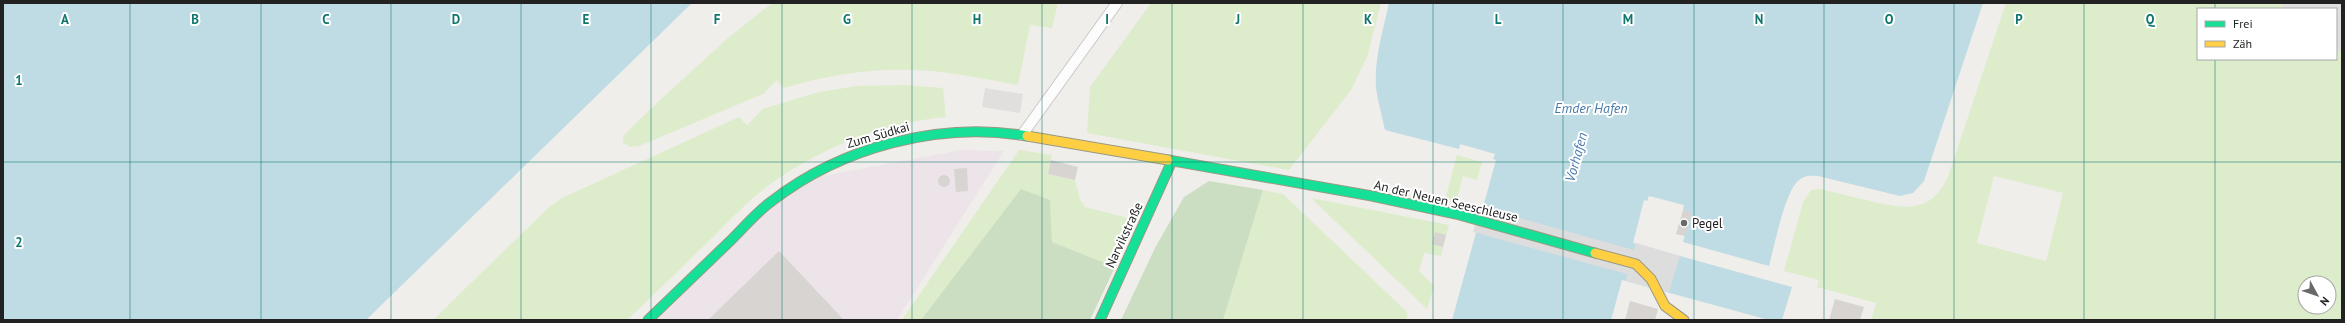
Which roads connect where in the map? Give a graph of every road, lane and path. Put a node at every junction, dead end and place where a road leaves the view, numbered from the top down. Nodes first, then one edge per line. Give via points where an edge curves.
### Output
1 (1117, 3) edge
2 (1022, 136) junction
3 (1172, 161) junction
4 (648, 320) edge
5 (1100, 320) edge
6 (1684, 320) edge

1 - 2 lane
2 - 3 street, Zum Südkai
2 - 4 street, Zum Südkai via 966,132 905,139 875,147 824,168 801,180 772,201
3 - 5 street, Narvikstraße
3 - 6 street, An der Neuen Seeschleuse via 1372,196 1476,220 1630,262 1647,273 1665,306

